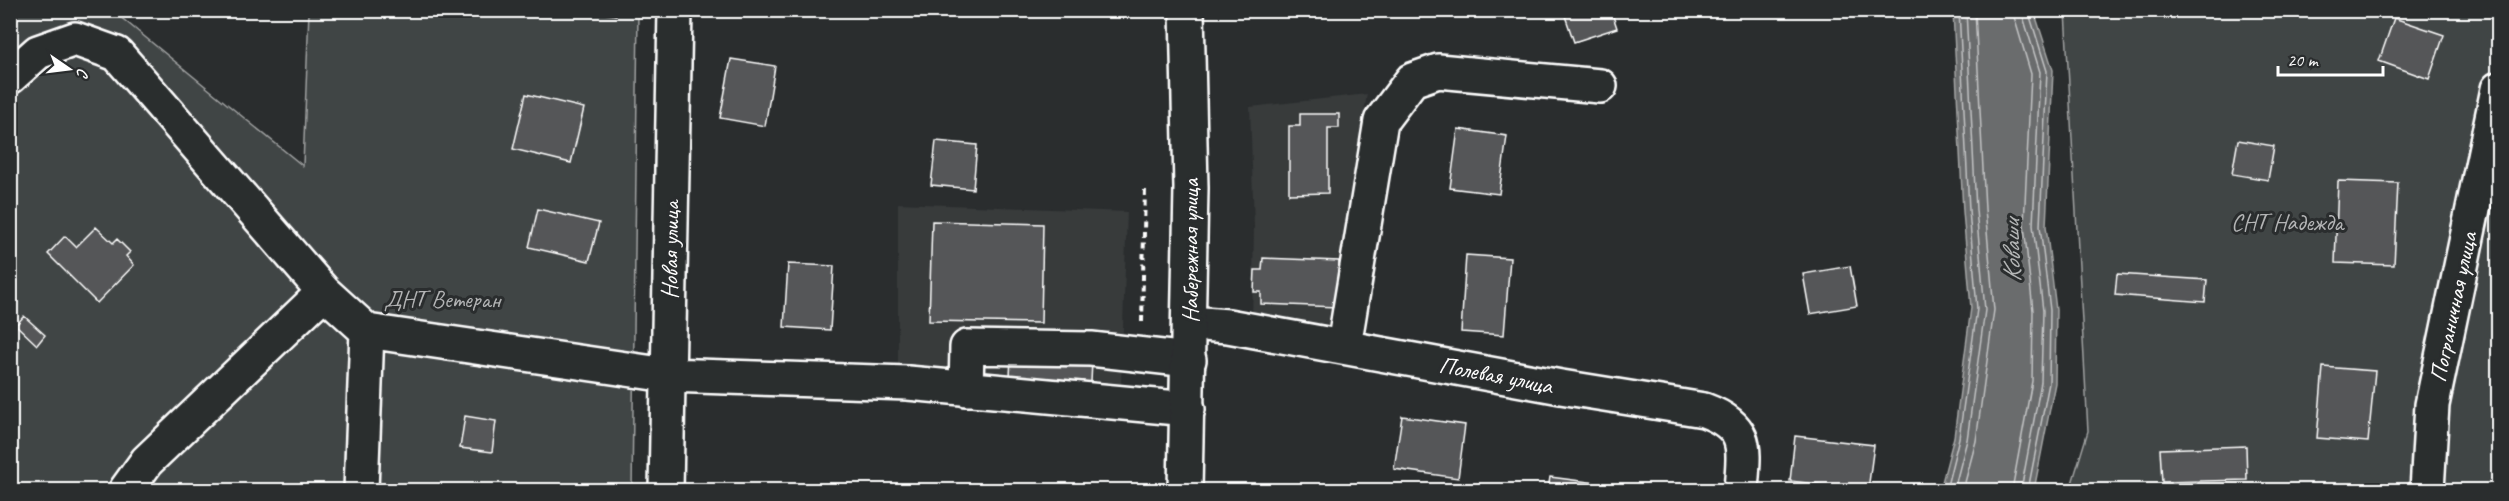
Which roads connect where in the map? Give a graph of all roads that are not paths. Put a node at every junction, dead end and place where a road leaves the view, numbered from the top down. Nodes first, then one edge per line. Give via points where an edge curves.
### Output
1 (675, 10) edge
2 (1187, 10) edge
3 (10, 77) edge
4 (1600, 86) dead end
5 (2499, 89) edge
6 (324, 292) junction
7 (1190, 322) junction
8 (367, 331) junction
9 (1344, 346) junction
10 (1189, 360) junction
11 (667, 375) junction
12 (966, 388) junction
13 (1188, 409) junction
14 (126, 490) edge
15 (361, 490) edge
16 (666, 490) edge
17 (1185, 490) edge
18 (1741, 490) edge
19 (2427, 490) edge

1 - 11 street, Новая улица
2 - 7 street, Набережная улица
3 - 6 street via 38,52 75,39 117,54
4 - 9 street via 1438,71 1412,80 1381,121
5 - 19 street, Пограничная улица via 2432,405
6 - 8 street
6 - 14 street via 147,461
7 - 9 street, Полевая улица
7 - 10 street, Набережная улица
8 - 11 street
8 - 15 street
9 - 18 street, Полевая улица via 1723,417 1739,432 1744,454
10 - 12 street via 1091,349 967,347
10 - 13 street, Набережная улица
11 - 12 street
11 - 16 street, Новая улица
12 - 13 street
13 - 17 street, Набережная улица

